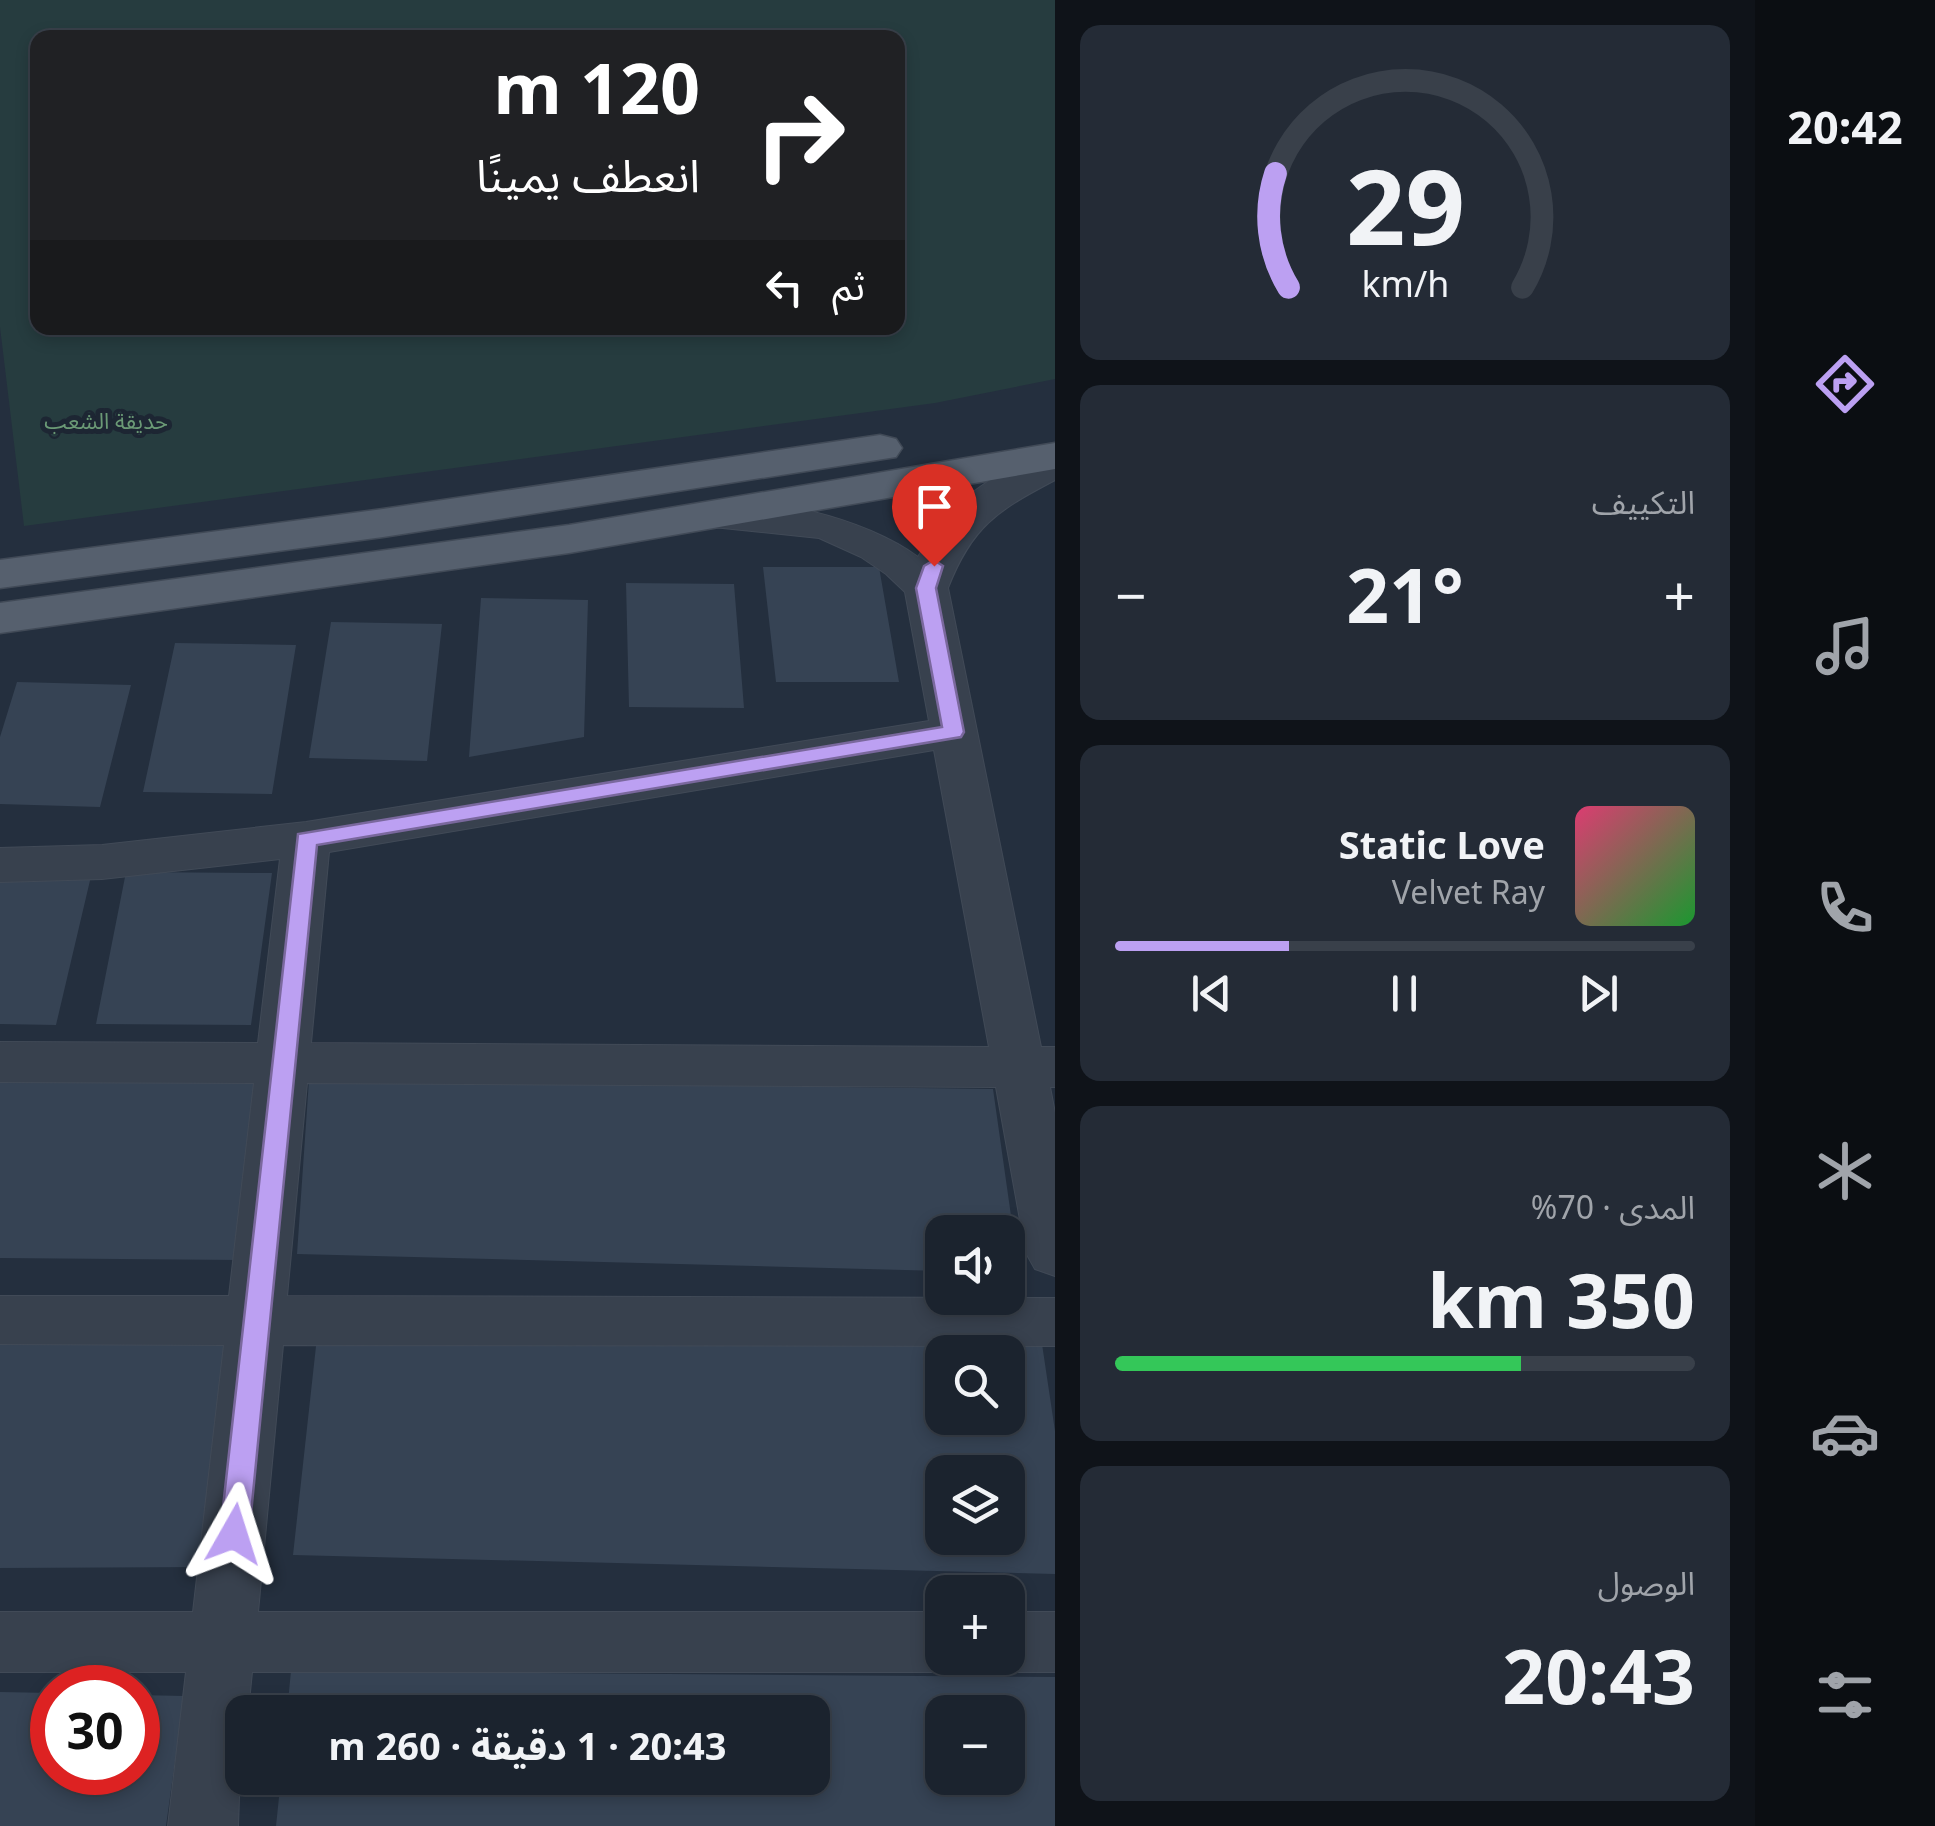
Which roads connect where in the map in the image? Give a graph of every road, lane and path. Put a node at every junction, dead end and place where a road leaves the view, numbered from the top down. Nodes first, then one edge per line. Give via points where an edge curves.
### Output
1 (1055, 417) edge
2 (1055, 456) edge
3 (1055, 464) edge
4 (713, 515) junction
5 (0, 574) edge
6 (926, 588) junction
7 (0, 618) edge
8 (954, 732) junction
9 (306, 839) junction
10 (0, 865) edge
11 (0, 1062) edge
12 (284, 1064) junction
13 (1037, 1067) edge
14 (1055, 1254) edge
15 (0, 1320) edge
16 (257, 1320) junction
17 (1055, 1322) edge
18 (0, 1642) edge
19 (223, 1642) junction
20 (925, 1642) edge
21 (1025, 1642) edge
22 (1055, 1642) edge
23 (203, 1826) edge

1 - 5 main road via 662,483
2 - 4 main road
3 - 6 street via 963,518 940,548
4 - 6 street via 844,531 893,556
4 - 7 main road
6 - 8 street
8 - 9 street
8 - 13 street
9 - 10 street
9 - 12 street
11 - 12 street
12 - 13 street
12 - 16 street
13 - 14 street
15 - 16 street
16 - 17 street
16 - 19 street
18 - 19 street
19 - 20 street
19 - 23 street
21 - 22 street

